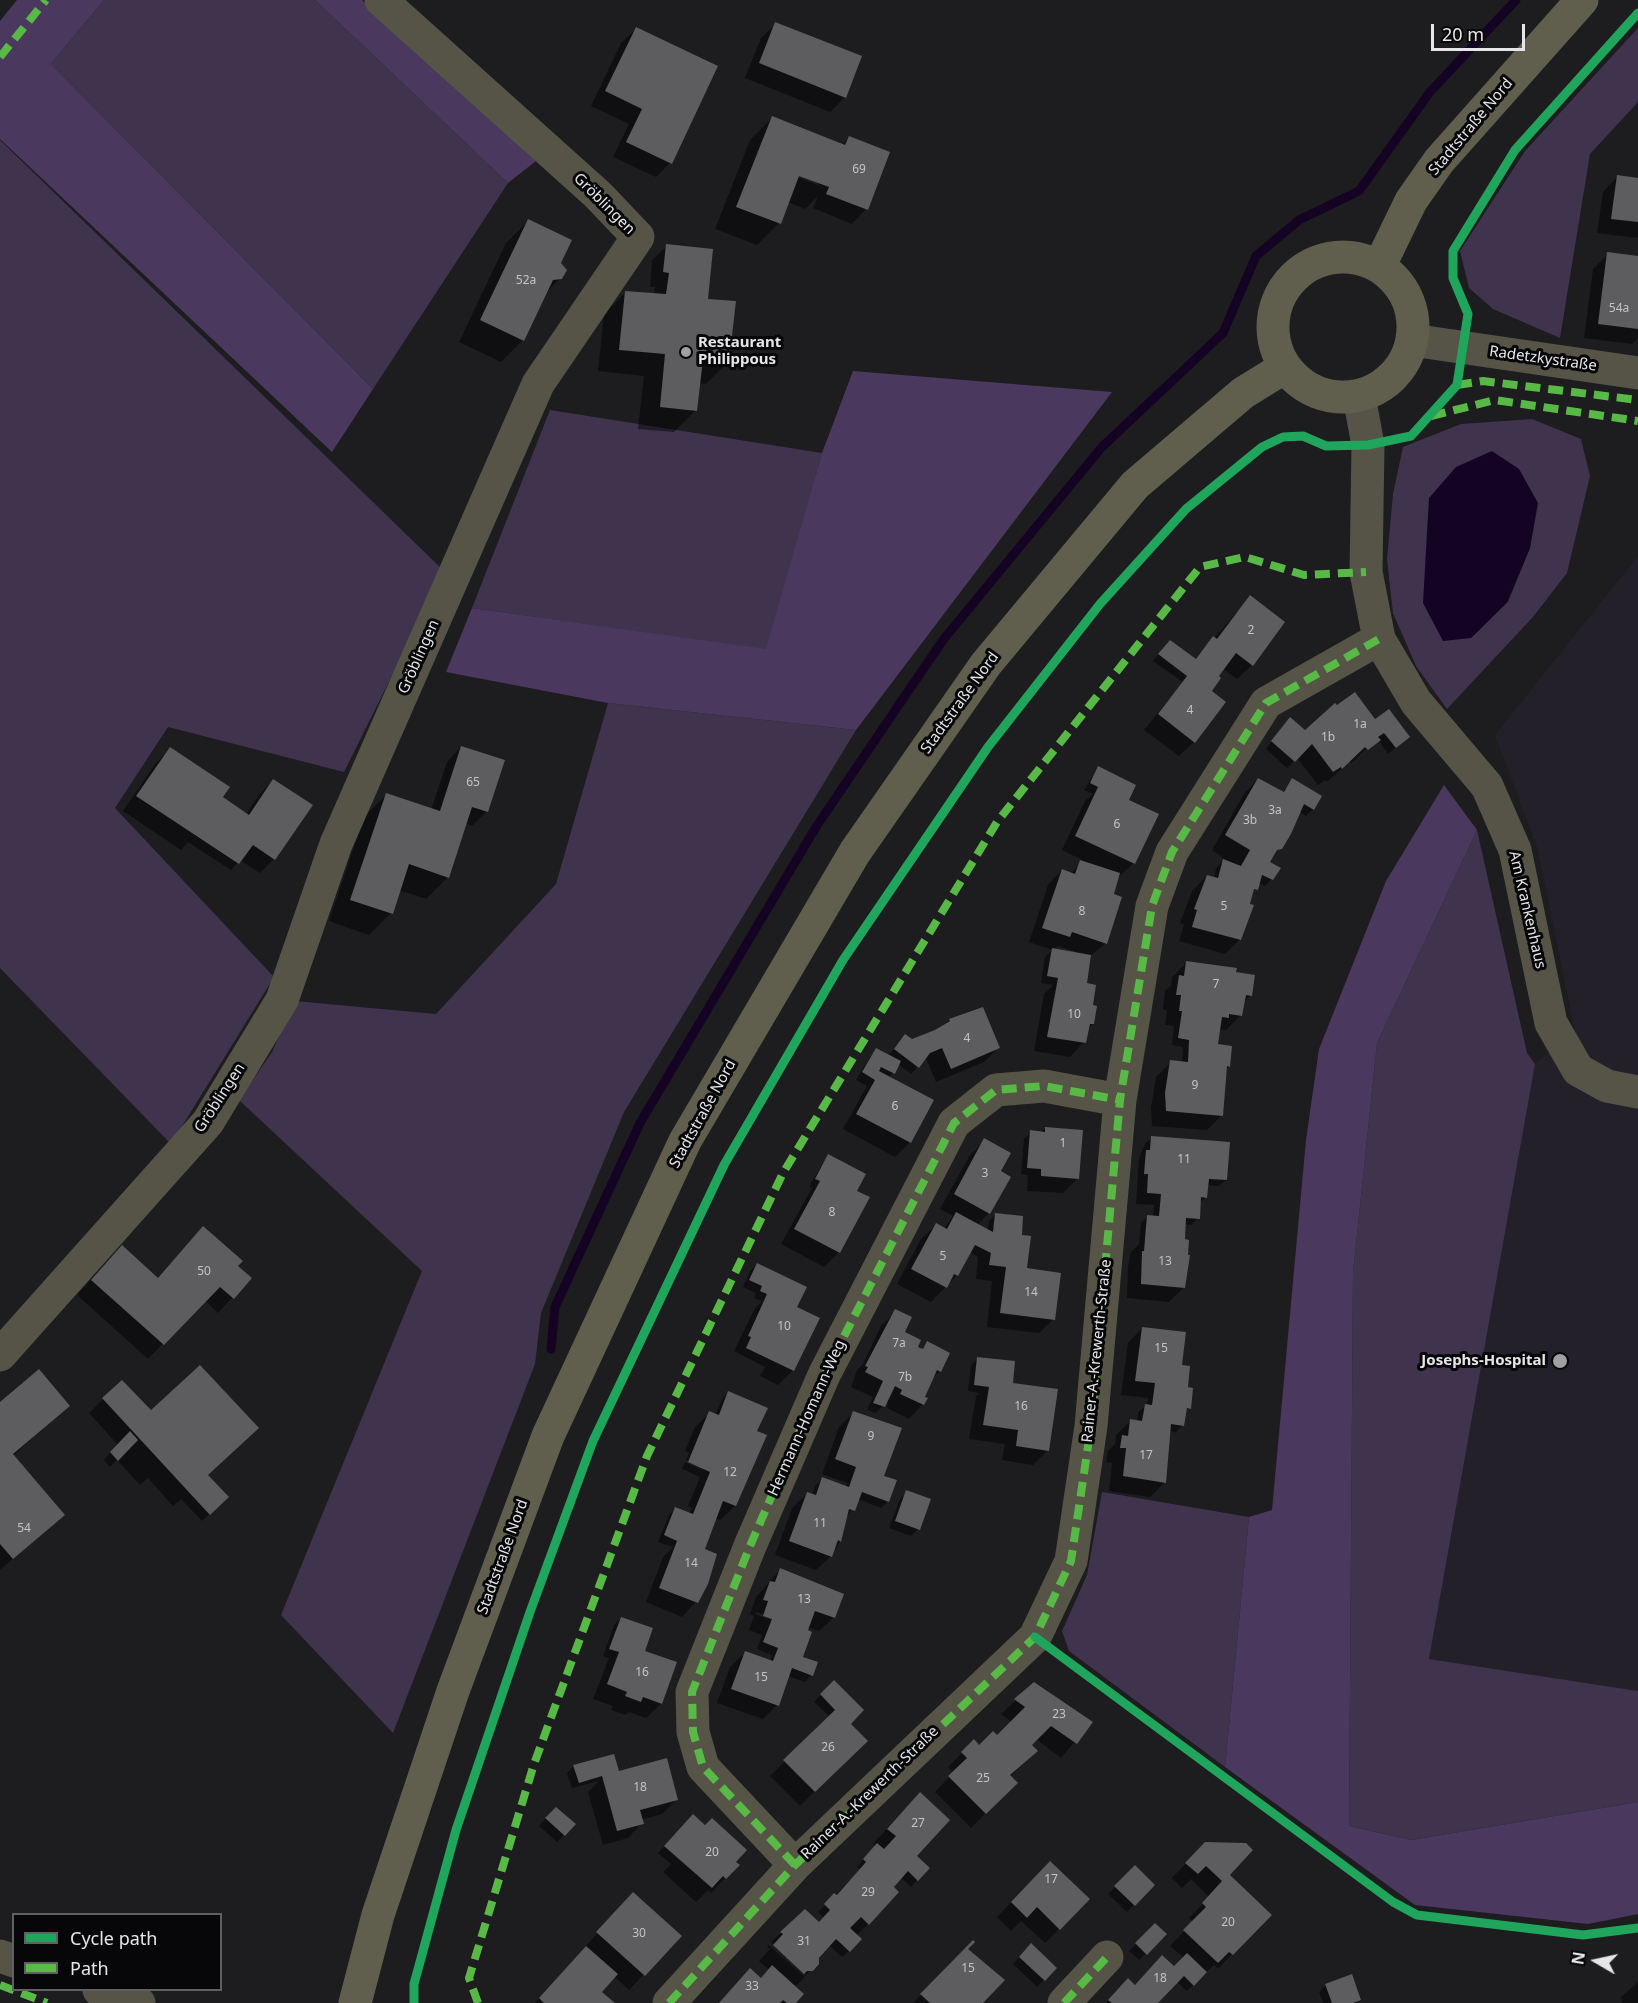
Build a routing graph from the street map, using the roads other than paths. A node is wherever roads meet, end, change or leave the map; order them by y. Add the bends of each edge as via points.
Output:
1 (381, 0) edge
2 (1582, 0) edge
3 (1379, 267) junction
4 (1412, 340) junction
5 (1285, 367) junction
6 (1638, 373) edge
7 (1359, 396) junction
8 (1379, 639) junction
9 (1638, 1092) edge
10 (1120, 1100) junction
11 (0, 1354) edge
12 (795, 1865) junction
13 (1107, 1957) dead end
14 (105, 1991) edge
15 (139, 2003) edge
16 (355, 2003) edge
17 (669, 2003) edge
18 (1064, 2003) edge

1 - 11 street, Gröblingen via 598,195 638,237 538,384 336,844 282,1000 208,1122
2 - 3 main road, Stadtstraße Nord via 1439,161 1411,201
3 - 4 main road via 1396,280 1410,305
3 - 5 main road via 1366,260 1337,257 1297,274 1279,297 1274,318 1274,340
4 - 6 street, Radetzkystraße
4 - 7 main road via 1396,374 1379,388
5 - 7 main road via 1311,390 1338,398
5 - 16 main road, Stadtstraße Nord via 1243,393 1135,485 986,664 855,852 685,1141 548,1436 453,1691 378,1915
7 - 8 street, Am Krankenhaus via 1368,445 1366,572
8 - 9 street, Am Krankenhaus via 1416,702 1488,786 1515,850 1551,1023 1578,1070 1606,1086
8 - 10 street, Rainer-A.-Krewerth-Straße via 1266,703 1172,852 1152,906
10 - 12 street, Rainer-A.-Krewerth-Straße via 1091,1426 1071,1561 1035,1636
10 - 12 street, Hermann-Homann-Weg via 1044,1086 996,1090 954,1123 824,1375 750,1546 692,1692 693,1732 703,1767
12 - 17 street, Rainer-A.-Krewerth-Straße
13 - 18 street
14 - 15 street

